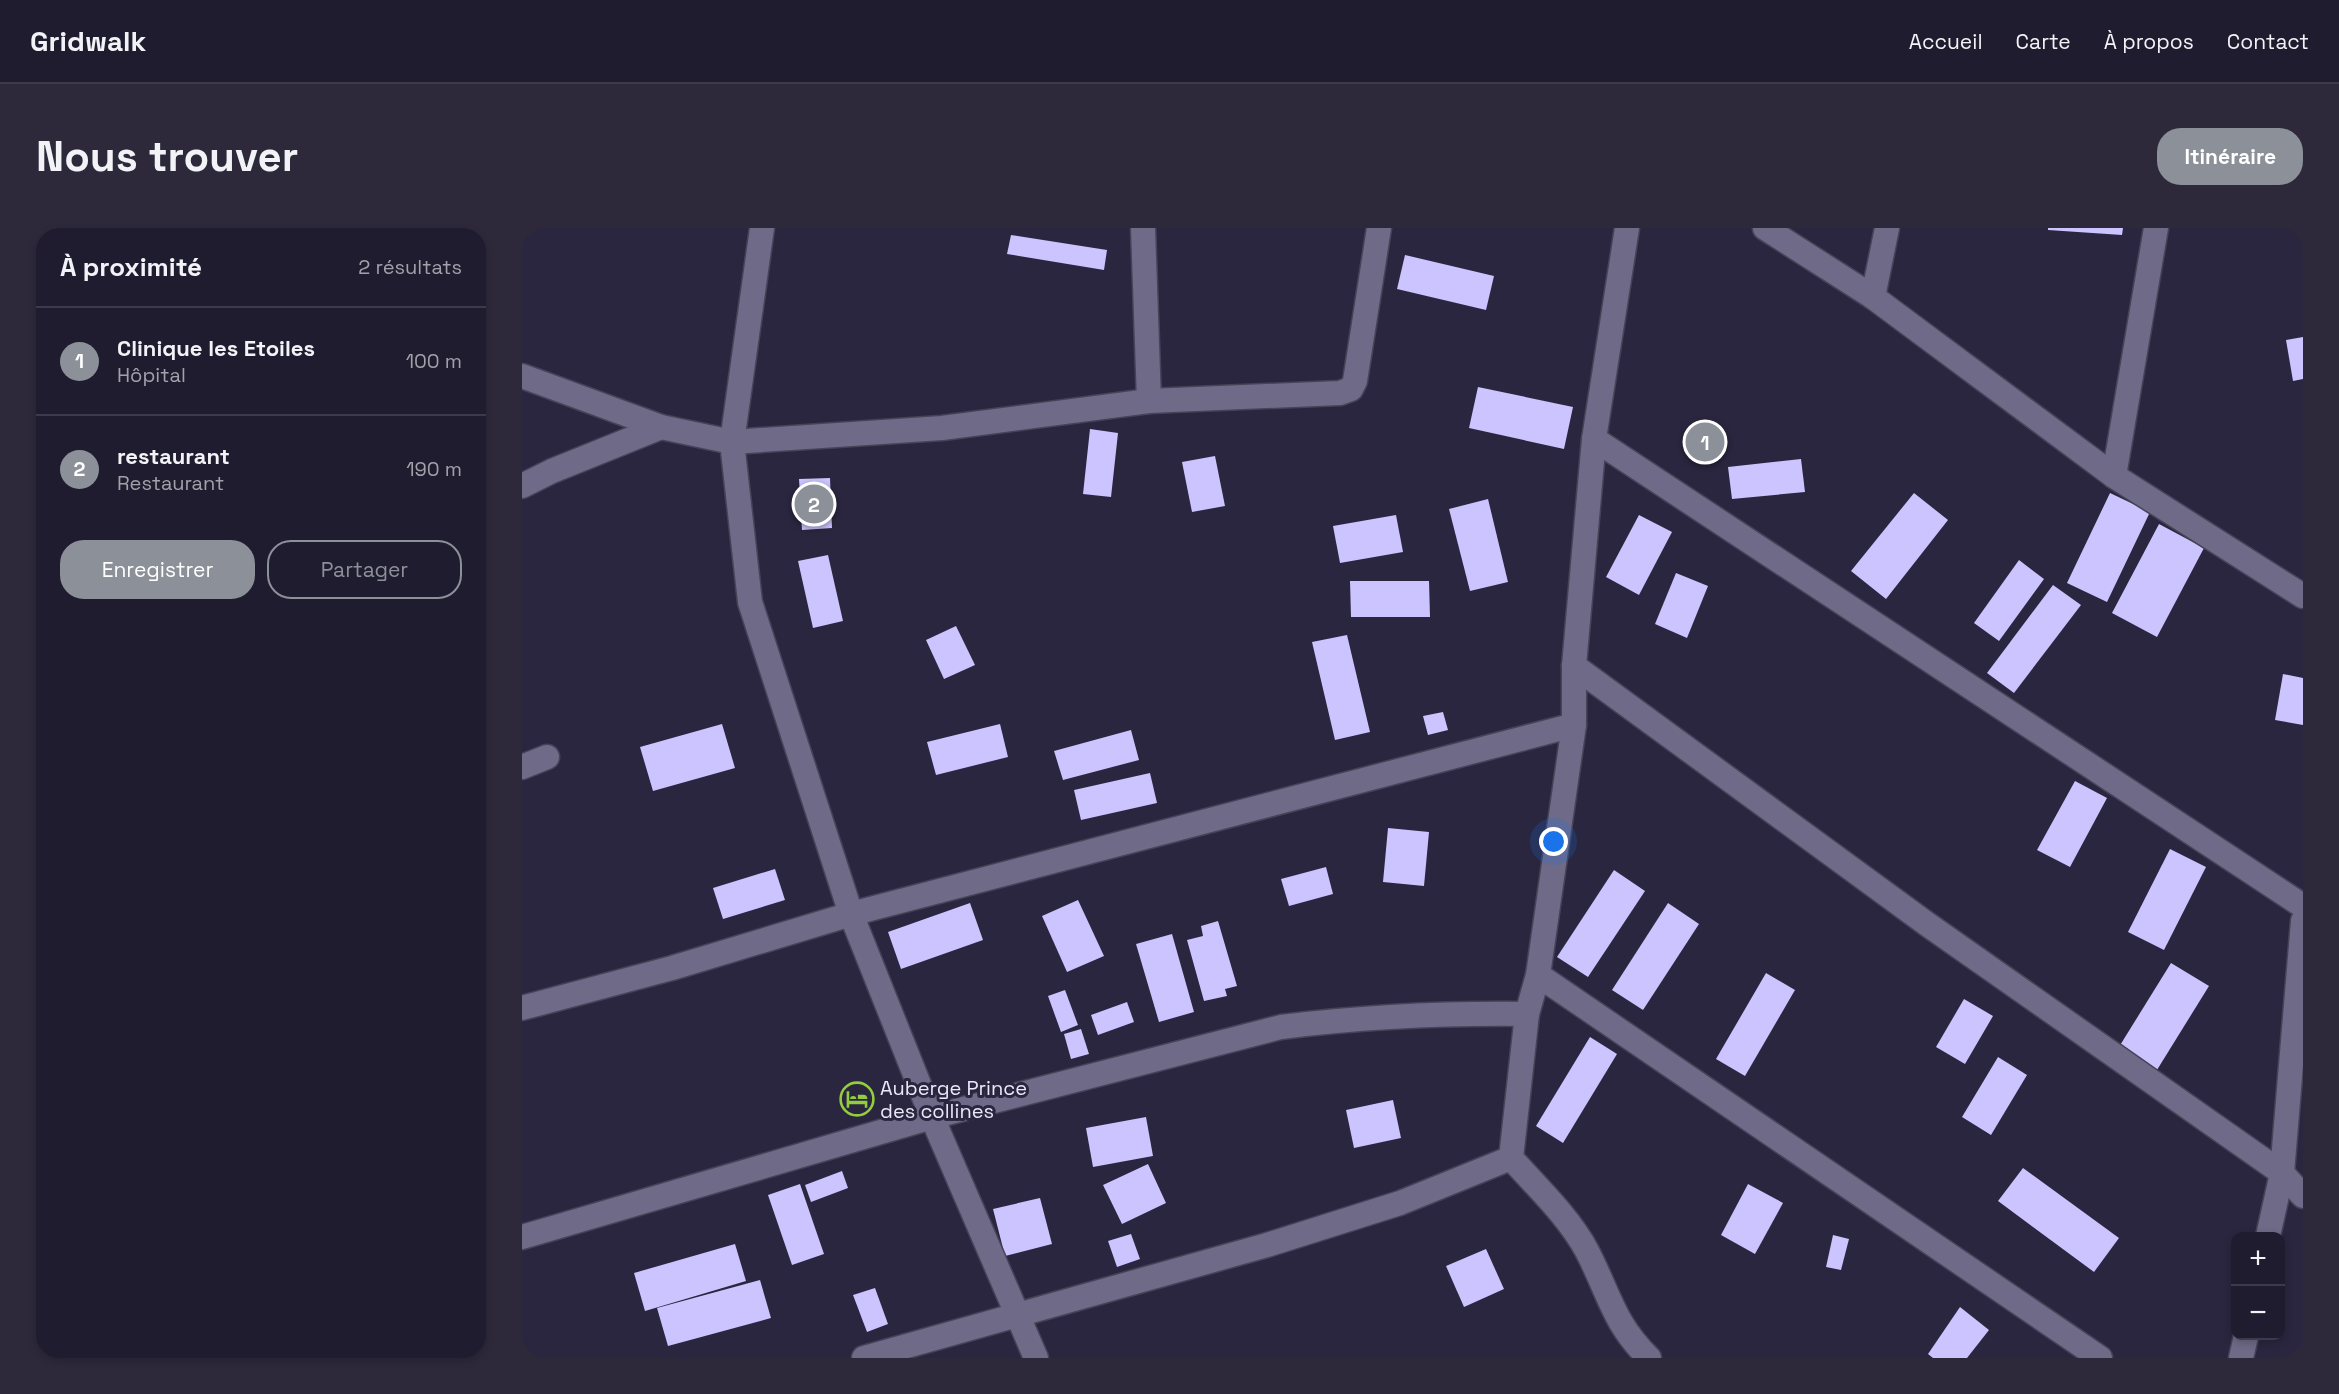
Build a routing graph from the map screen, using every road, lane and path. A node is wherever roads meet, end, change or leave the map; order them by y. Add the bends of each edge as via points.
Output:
1 (762, 228) edge
2 (1143, 228) edge
3 (1379, 228) edge
4 (1627, 228) edge
5 (1765, 228) edge
6 (1887, 228) edge
7 (2157, 228) edge
8 (1873, 297) junction
9 (522, 376) edge
10 (1149, 401) junction
11 (661, 427) junction
12 (1594, 439) junction
13 (732, 442) junction
14 (2114, 476) junction
15 (522, 486) edge
16 (2303, 596) edge
17 (1574, 666) junction
18 (1574, 725) junction
19 (547, 757) dead end
20 (522, 767) edge
21 (2303, 906) edge
22 (851, 914) junction
23 (2303, 921) edge
24 (1538, 975) junction
25 (522, 1008) edge
26 (1527, 1014) junction
27 (932, 1118) junction
28 (1511, 1158) junction
29 (2282, 1173) junction
30 (2303, 1196) edge
31 (2269, 1232) edge
32 (522, 1237) edge
33 (1017, 1315) junction
34 (2245, 1340) edge
35 (864, 1358) edge
36 (1036, 1358) edge
37 (1649, 1358) edge
38 (2100, 1358) edge
39 (2241, 1358) edge

1 - 13 street
2 - 10 street
3 - 10 street via 1351,389 1340,393
4 - 12 street
5 - 8 street
6 - 8 street
7 - 14 street
8 - 14 street
9 - 11 street
10 - 13 street via 942,428
11 - 13 street
11 - 15 street
12 - 17 street
12 - 21 street
13 - 22 street via 750,602
14 - 16 street
17 - 18 street
17 - 29 street via 1927,924
18 - 22 street
18 - 24 street
19 - 20 street
22 - 25 street
22 - 27 street
23 - 29 street
24 - 26 street
24 - 38 street
26 - 27 street via 1335,1020 1281,1027
26 - 28 street
27 - 32 street
27 - 33 street
28 - 33 street via 1400,1203
28 - 37 street via 1554,1205 1586,1250 1613,1311
29 - 30 street
29 - 31 street
33 - 35 street
33 - 36 street
34 - 39 street

